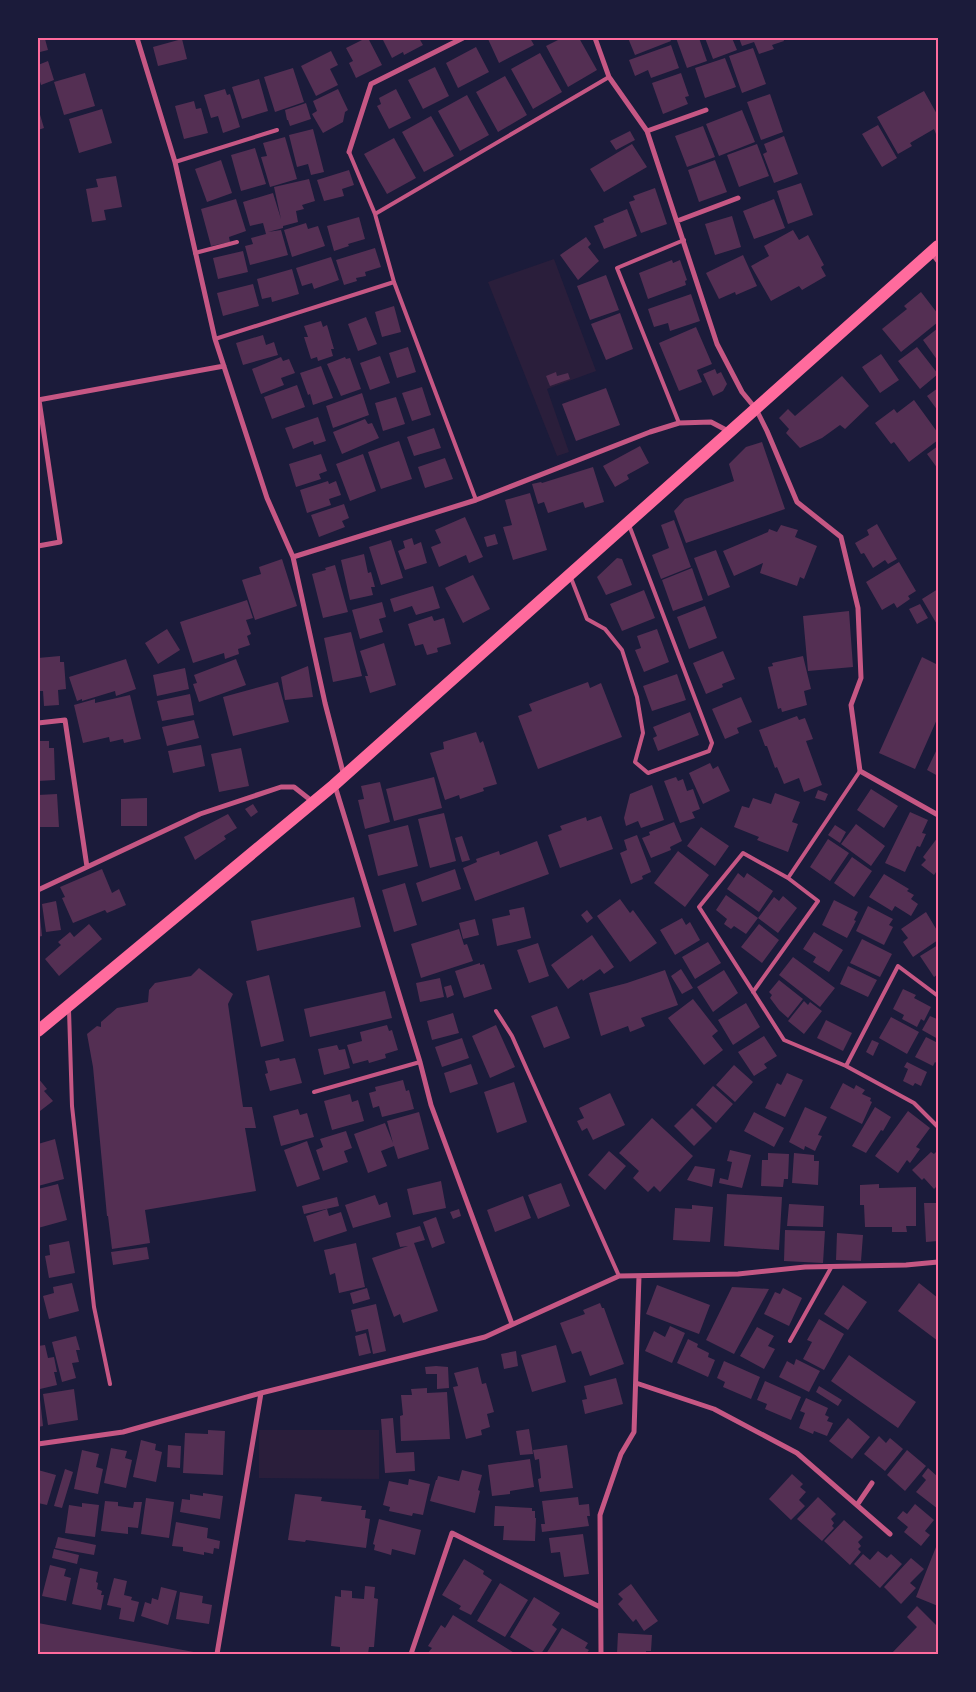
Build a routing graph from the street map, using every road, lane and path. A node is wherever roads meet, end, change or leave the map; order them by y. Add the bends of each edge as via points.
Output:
1 (137, 38) edge
2 (463, 38) edge
3 (595, 38) edge
4 (609, 77) junction
5 (706, 110) dead end
6 (277, 130) dead end
7 (647, 131) junction
8 (349, 152) joint
9 (174, 162) junction
10 (738, 198) dead end
11 (375, 214) junction
12 (678, 221) junction
13 (684, 240) junction
14 (237, 242) dead end
15 (195, 253) junction
16 (936, 253) edge
17 (394, 282) junction
18 (215, 339) junction
19 (224, 366) junction
20 (38, 400) edge
21 (756, 409) junction
22 (678, 423) junction
23 (730, 432) junction
24 (476, 500) junction
25 (628, 523) junction
26 (38, 546) edge
27 (294, 557) junction
28 (570, 576) junction
29 (38, 723) edge
30 (860, 771) junction
31 (344, 776) junction
32 (334, 785) junction
33 (313, 802) junction
34 (938, 815) edge
35 (87, 867) junction
36 (788, 878) junction
37 (38, 890) edge
38 (753, 992) junction
39 (938, 996) edge
40 (69, 1005) junction
41 (496, 1011) dead end
42 (38, 1031) edge
43 (420, 1062) junction
44 (846, 1066) junction
45 (314, 1092) dead end
46 (938, 1127) edge
47 (938, 1262) edge
48 (832, 1266) junction
49 (619, 1276) junction
50 (639, 1276) junction
51 (512, 1324) junction
52 (790, 1341) dead end
53 (636, 1383) junction
54 (110, 1384) dead end
55 (261, 1393) junction
56 (38, 1444) edge
57 (872, 1483) dead end
58 (857, 1505) junction
59 (890, 1534) dead end
60 (600, 1607) junction
61 (217, 1654) edge
62 (411, 1654) edge
63 (601, 1654) edge

1 - 9 street
2 - 8 street via 371,84
3 - 4 street
4 - 7 street
4 - 11 lane
5 - 7 street
6 - 9 lane
7 - 12 street
8 - 11 lane
9 - 15 street
10 - 12 street
11 - 17 lane
12 - 13 street
13 - 21 street via 717,344 742,392
13 - 22 lane via 617,268
14 - 15 lane
15 - 18 street
16 - 21 main road
17 - 18 lane
17 - 24 lane
18 - 19 street
19 - 20 street
19 - 27 street via 267,498
20 - 26 street via 60,542
21 - 23 main road
21 - 30 street via 797,502 841,537 858,608 862,678 851,705
22 - 23 street via 711,422
22 - 24 street
23 - 25 main road
24 - 27 street
25 - 28 main road
25 - 28 lane via 712,743 708,751 648,773 634,762 644,733 638,697 622,650 605,629 587,619
27 - 31 street
28 - 31 main road
29 - 35 street via 65,720
30 - 34 street
30 - 36 lane
31 - 32 main road
32 - 33 main road
32 - 43 street
33 - 35 street via 294,788 282,787 200,814
33 - 40 main road
35 - 37 street
36 - 38 lane via 818,901
36 - 38 lane via 742,853 699,907
38 - 44 lane via 784,1040
39 - 44 lane via 898,966
40 - 42 main road
40 - 54 lane via 72,1106 94,1308
41 - 49 lane via 512,1036
43 - 45 lane
43 - 51 street via 431,1104
44 - 46 lane via 914,1102
47 - 48 street
48 - 50 street via 738,1274
48 - 52 lane
49 - 50 street
49 - 51 street
50 - 53 street
51 - 55 street via 485,1337
53 - 58 street via 714,1410 797,1453
53 - 60 street via 634,1432 621,1454 600,1515
55 - 56 street via 123,1432
55 - 61 street
57 - 58 street
58 - 59 street
60 - 62 street via 452,1532
60 - 63 street

